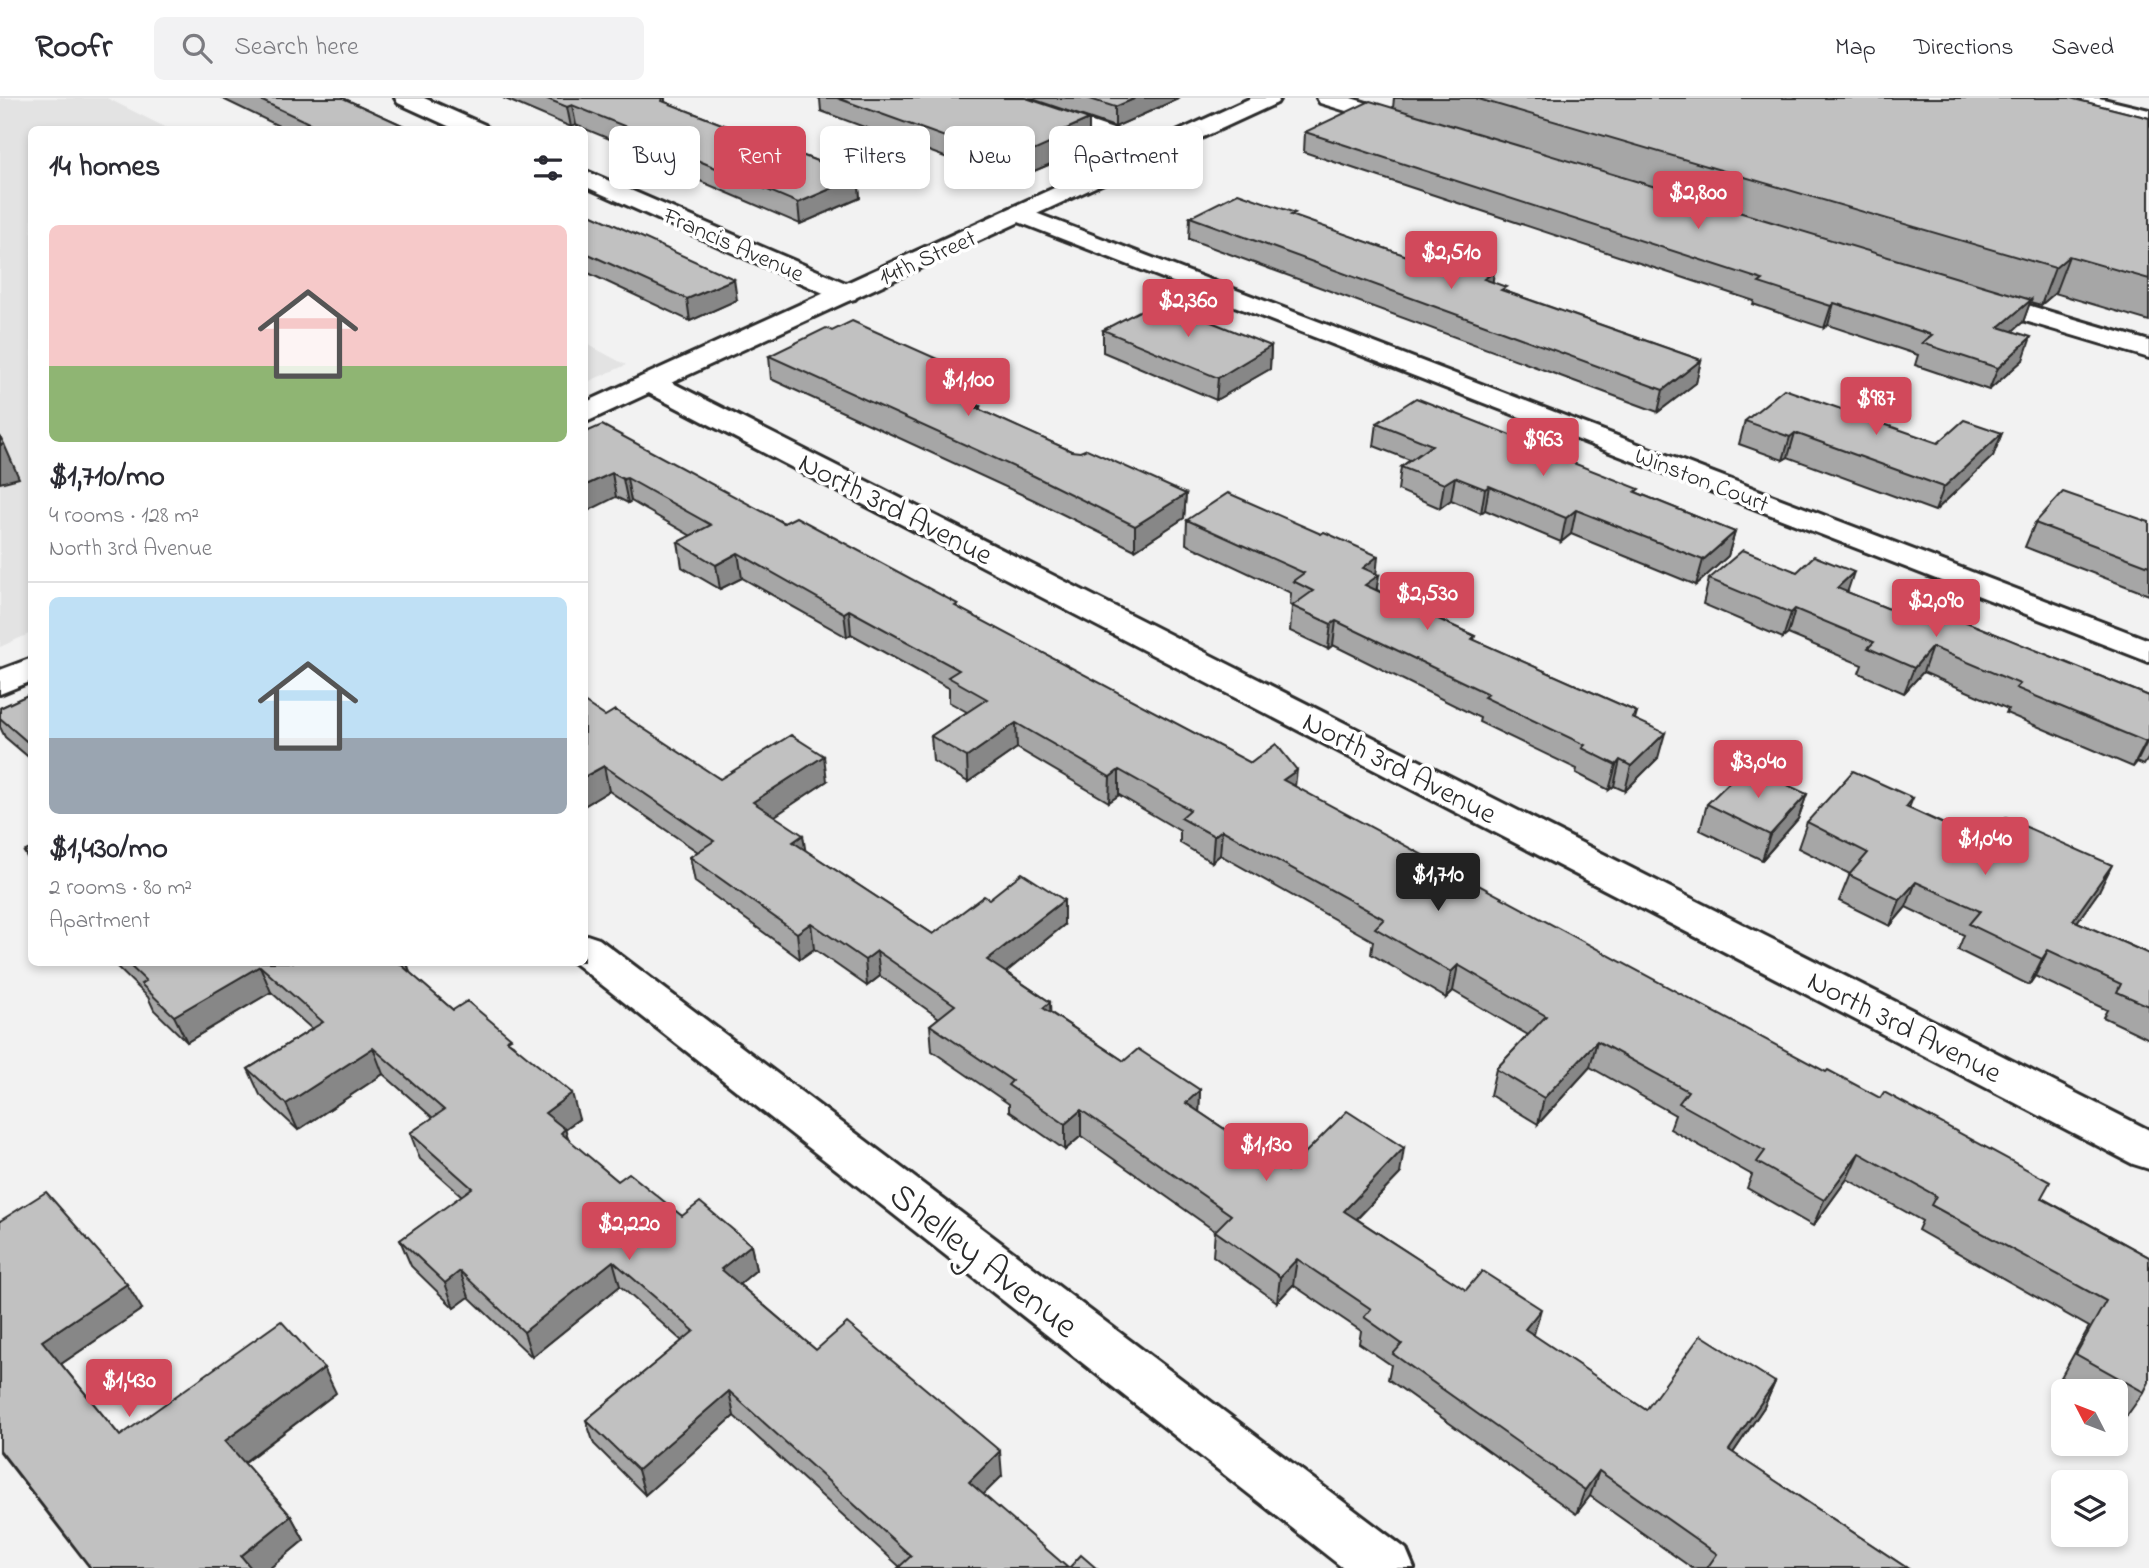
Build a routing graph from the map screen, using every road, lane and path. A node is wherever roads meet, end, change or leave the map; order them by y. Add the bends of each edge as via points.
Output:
1 (406, 98) edge
2 (1000, 98) edge
3 (1269, 98) edge
4 (1328, 98) edge
5 (2073, 98) edge
6 (2149, 117) edge
7 (468, 126) edge
8 (1082, 126) edge
9 (1203, 129) edge
10 (1429, 129) edge
11 (588, 179) edge
12 (1074, 189) edge
13 (1020, 214) junction
14 (1949, 289) edge
15 (846, 293) junction
16 (2149, 350) edge
17 (651, 383) junction
18 (588, 412) edge
19 (2149, 652) edge
20 (28, 670) edge
21 (0, 683) edge
22 (588, 953) edge
23 (2149, 1151) edge
24 (1386, 1568) edge

1 - 7 street
2 - 8 street
3 - 9 street, 14th Street
4 - 10 street
5 - 6 street
11 - 15 street, Francis Avenue
12 - 13 street, 14th Street
13 - 15 street, 14th Street
13 - 19 street, Winston Court
14 - 16 street
15 - 17 street, 14th Street
17 - 18 street, 14th Street
17 - 23 street, North 3rd Avenue
20 - 21 street
22 - 24 street, Shelley Avenue

